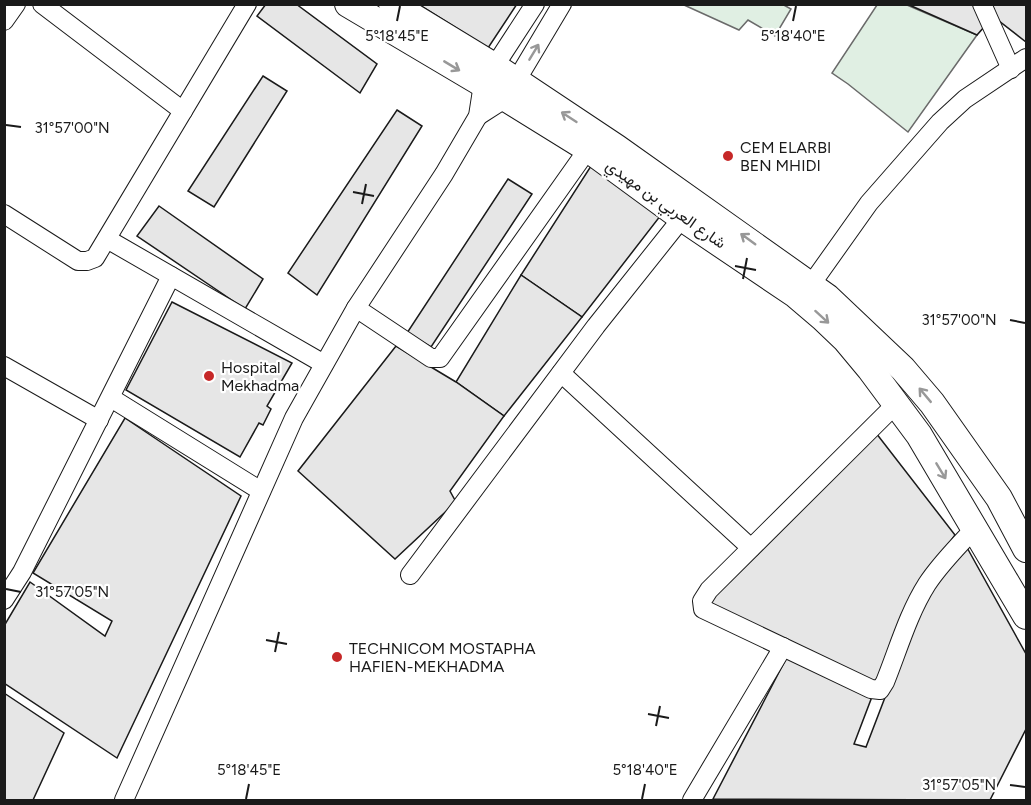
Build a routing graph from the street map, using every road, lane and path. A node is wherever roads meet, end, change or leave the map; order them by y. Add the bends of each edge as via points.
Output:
1 (16, 4) edge
2 (42, 4) edge
3 (247, 4) edge
4 (348, 4) edge
5 (392, 4) edge
6 (535, 4) edge
7 (562, 4) edge
8 (982, 4) edge
9 (4, 21) edge
10 (1026, 58) edge
11 (1011, 69) junction
12 (489, 75) junction
13 (511, 90) junction
14 (183, 111) junction
15 (478, 116) junction
16 (588, 149) junction
17 (4, 214) edge
18 (682, 218) junction
19 (107, 239) junction
20 (171, 276) junction
21 (810, 286) junction
22 (356, 308) junction
23 (324, 364) junction
24 (4, 366) edge
25 (561, 373) junction
26 (111, 398) junction
27 (897, 403) junction
28 (99, 420) junction
29 (261, 491) junction
30 (975, 528) junction
31 (1026, 547) edge
32 (751, 548) junction
33 (411, 575) dead end
34 (4, 600) edge
35 (1026, 616) edge
36 (783, 647) junction
37 (124, 801) edge
38 (693, 801) edge

1 - 9 street
2 - 14 street
3 - 14 street
4 -> 12 main road, شارع العربي بن مهيدي
5 - 12 main road
6 - 12 street
13 -> 7 street
8 - 11 street
10 - 11 street
11 - 21 street via 965,99 912,152 869,203
12 - 13 main road, شارع العربي بن مهيدي
12 - 15 street
13 - 15 street
13 - 16 main road, شارع العربي بن مهيدي
21 -> 13 main road via 729,226
14 - 19 street
15 - 22 street
16 - 18 main road, شارع العربي بن مهيدي
16 - 22 street via 440,358 431,358
17 - 19 street via 78,261 95,258
18 - 25 street
18 -> 27 main road, شارع العربي بن مهيدي via 824,318
19 - 20 street
20 - 23 street
20 - 26 street
31 -> 21 main road via 999,498 932,403 868,334
22 - 23 street
23 - 29 street
24 - 28 street
25 - 32 street
25 - 33 street
26 - 28 street
26 - 29 street
27 -> 30 main road, شارع العربي بن مهيدي
27 - 32 street
28 - 34 street
29 - 37 street
30 - 35 main road, شارع العربي بن مهيدي
30 - 36 street via 947,557 915,604 880,690
32 - 36 street via 709,590 701,605 706,611
36 - 38 street

